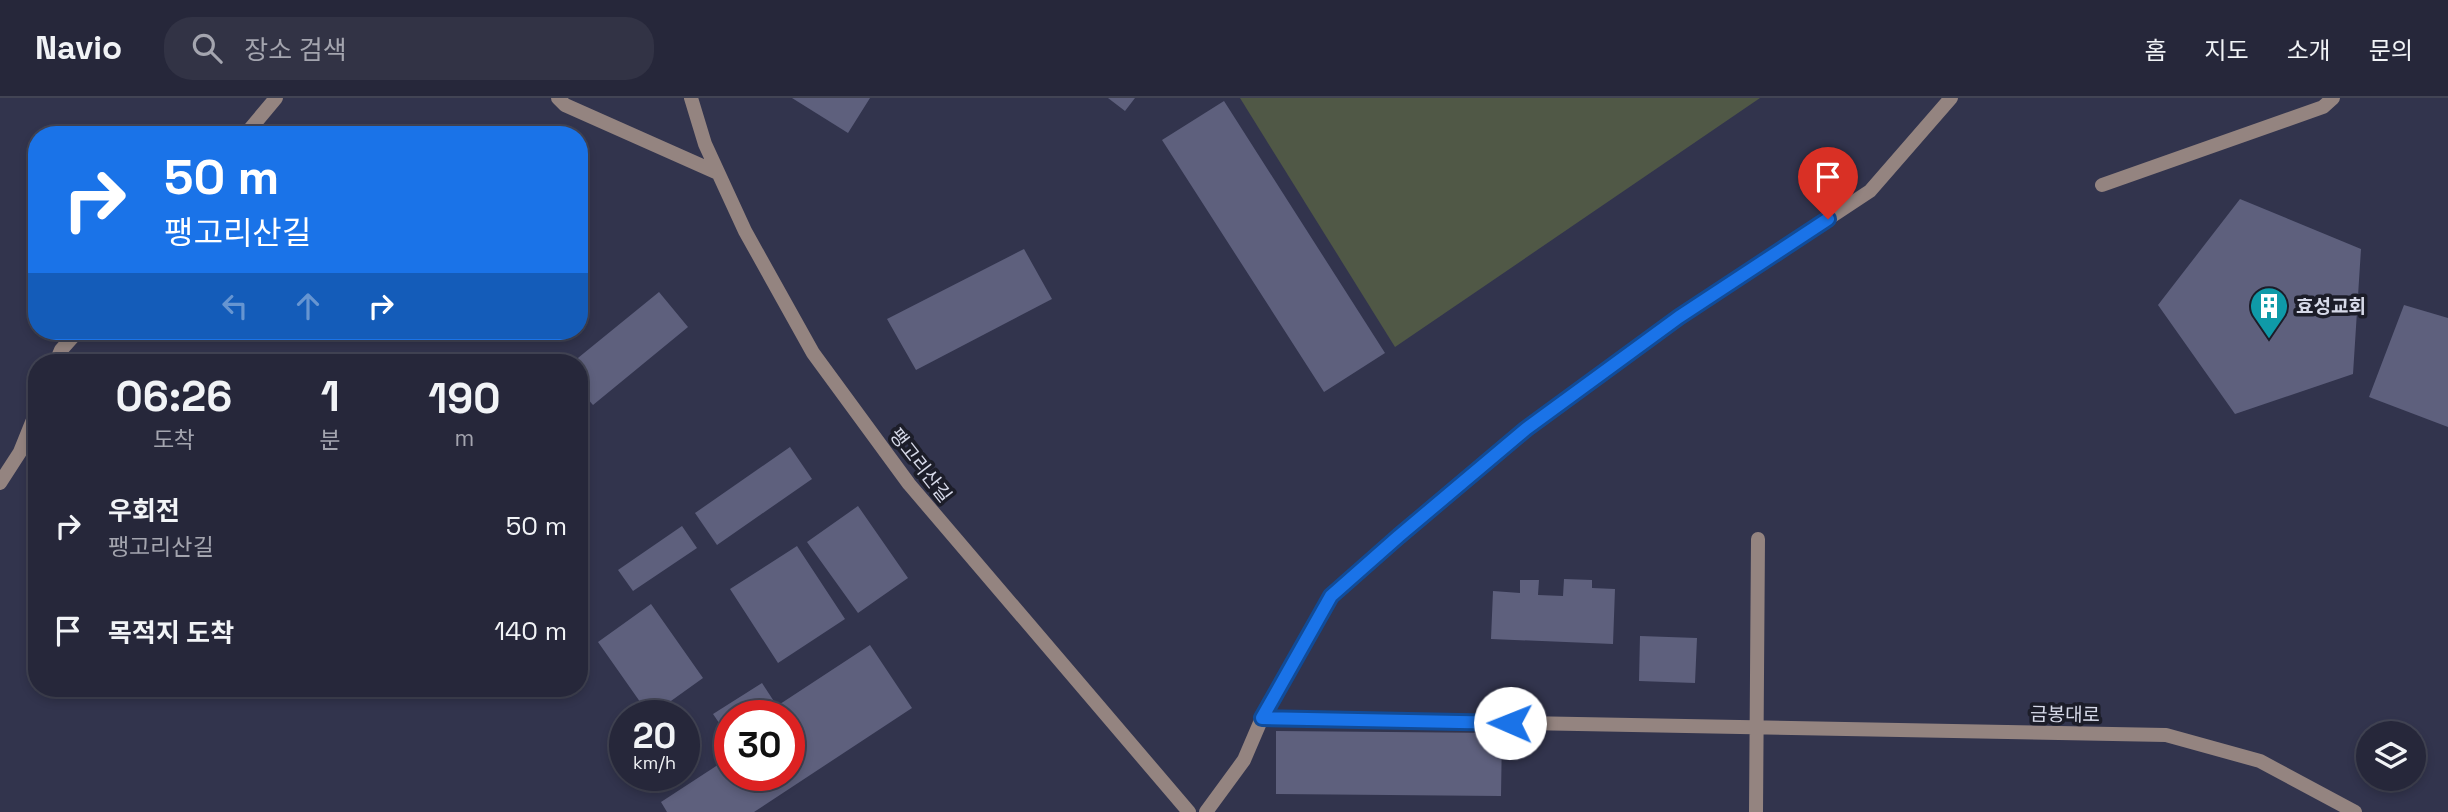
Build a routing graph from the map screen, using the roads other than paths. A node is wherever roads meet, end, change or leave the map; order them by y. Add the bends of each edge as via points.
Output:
1 (276, 98) edge
2 (558, 98) edge
3 (691, 98) edge
4 (1951, 98) edge
5 (2333, 98) edge
6 (253, 126) edge
7 (718, 173) junction
8 (2102, 185) dead end
9 (70, 340) edge
10 (59, 354) edge
11 (28, 433) edge
12 (0, 483) edge
13 (1758, 539) dead end
14 (1262, 718) junction
15 (1758, 729) junction
16 (1189, 812) edge
17 (1206, 812) edge
18 (1756, 812) edge
19 (2355, 812) edge

1 - 6 street
2 - 7 street
3 - 7 street, 팽고리산길
4 - 14 street via 1870,191 1679,317 1526,429 1340,587
5 - 8 street via 2323,107
7 - 16 street, 팽고리산길 via 813,353 909,484
9 - 10 street
11 - 12 street
13 - 15 street
14 - 15 street, 금봉대로
14 - 17 street via 1244,760
15 - 18 street
15 - 19 street, 금봉대로 via 2166,735 2260,761

